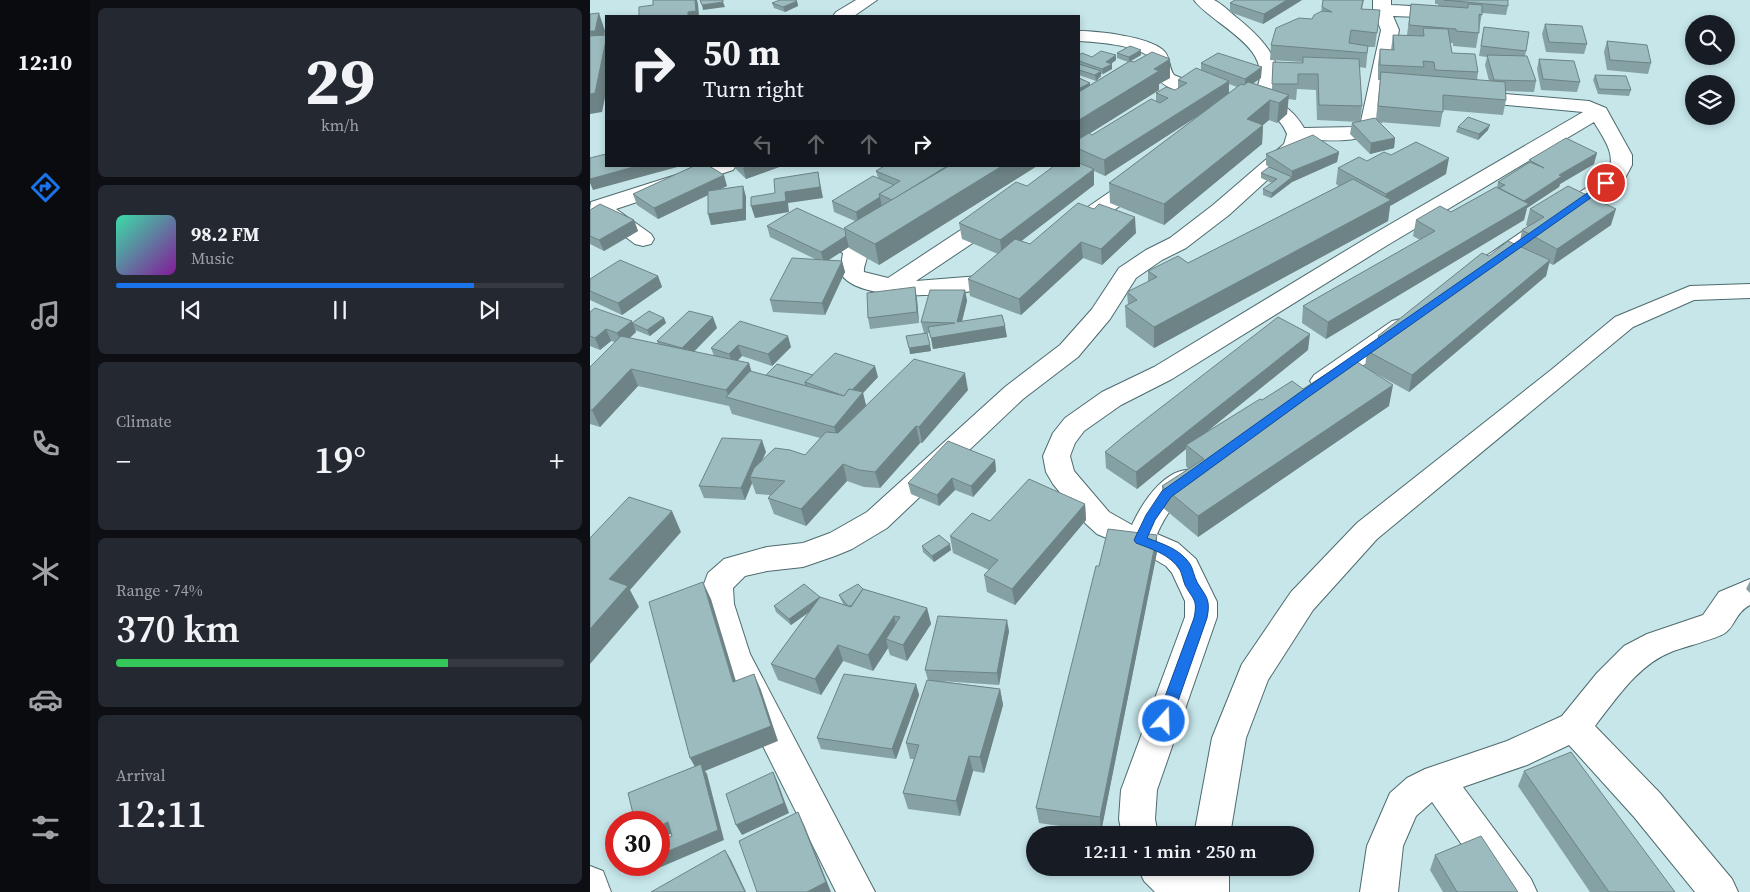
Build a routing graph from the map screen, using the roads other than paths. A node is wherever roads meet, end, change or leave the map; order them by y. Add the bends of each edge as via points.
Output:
1 (868, 0) edge
2 (1202, 0) edge
3 (1382, 5) edge
4 (1421, 6) edge
5 (844, 15) edge
6 (1460, 22) edge
7 (1080, 36) edge
8 (1104, 38) junction
9 (1080, 50) edge
10 (1447, 96) edge
11 (1246, 107) junction
12 (1599, 112) junction
13 (1297, 134) junction
14 (723, 167) edge
15 (1156, 170) edge
16 (594, 205) edge
17 (1014, 205) edge
18 (811, 227) edge
19 (1058, 238) edge
20 (643, 239) dead end
21 (1466, 281) edge
22 (979, 284) edge
23 (891, 287) junction
24 (1750, 291) edge
25 (1417, 315) edge
26 (1303, 396) edge
27 (1207, 465) edge
28 (1140, 540) junction
29 (1750, 591) edge
30 (1574, 727) junction
31 (1437, 780) junction
32 (1138, 826) edge
33 (1214, 826) edge
34 (1165, 876) edge
35 (1211, 876) edge
36 (590, 884) edge
37 (592, 892) edge
38 (856, 892) edge
39 (1186, 892) edge
40 (1210, 892) edge
41 (1378, 892) edge
42 (1518, 892) edge
43 (1719, 892) edge

1 - 5 street
2 - 11 street via 1250,37 1263,54 1270,80 1266,91
3 - 4 street
3 - 13 street via 1390,30 1388,90 1371,122 1358,133
4 - 6 street via 1440,20
7 - 8 street
8 - 9 street
8 - 11 street via 1147,48 1151,62 1162,63 1163,74 1181,93
10 - 12 street via 1583,106
11 - 13 street via 1267,104 1291,120
12 - 21 street via 1622,155 1617,176
12 - 28 street via 1386,236 1163,373 1127,389 1065,433 1057,452 1060,472 1105,525 1123,536
13 - 38 street via 1288,151 1221,210 1178,243 1127,273 1101,314 1069,351 1014,393 877,520 841,542 803,555 735,567 719,582 716,592 718,604 734,656
14 - 16 street
15 - 19 street
16 - 20 street
17 - 23 street
18 - 23 street via 861,244 852,267 853,275
22 - 23 street via 920,289
24 - 33 street via 1690,293 1624,322 1367,531 1302,601 1254,674 1229,738
25 - 26 street
27 - 28 street via 1167,494 1150,518
28 - 32 street via 1168,550 1185,566 1203,605 1138,790
29 - 30 street via 1730,601 1714,624 1635,656
30 - 31 street via 1516,754
30 - 43 street via 1647,805
31 - 41 street via 1403,805 1385,846
31 - 42 street
34 - 39 street
35 - 40 street
36 - 37 street

